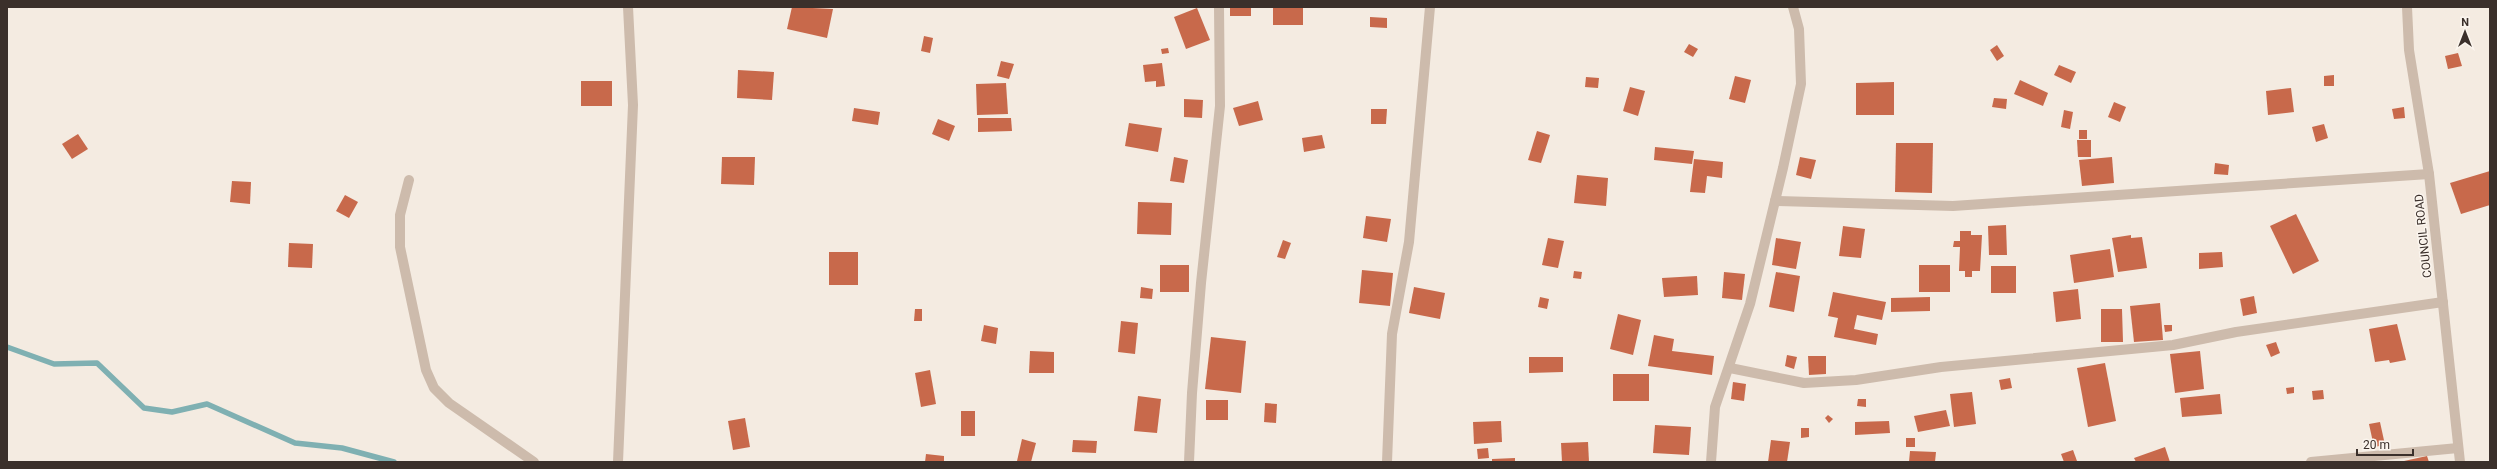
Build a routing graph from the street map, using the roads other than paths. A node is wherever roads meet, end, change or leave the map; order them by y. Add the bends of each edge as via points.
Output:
1 (628, 7) edge
2 (1219, 7) edge
3 (1430, 7) edge
4 (1793, 7) edge
5 (2407, 7) edge
6 (2429, 174) junction
7 (409, 180) dead end
8 (1775, 201) junction
9 (2443, 302) junction
10 (1730, 368) junction
11 (2458, 448) junction
12 (534, 462) edge
13 (618, 462) edge
14 (1189, 462) edge
15 (1387, 462) edge
16 (1710, 462) edge
17 (2311, 462) edge
18 (2460, 462) edge

1 - 13 street via 633,105
2 - 14 street via 1220,106 1201,283
3 - 15 street via 1409,242 1392,334
4 - 8 street via 1799,29 1801,84
5 - 6 street, COUNCIL ROAD via 2410,50
6 - 8 street via 1953,206
6 - 9 street, COUNCIL ROAD
7 - 12 street via 400,215 400,248 426,370 434,388 449,403
8 - 10 street via 1750,304
9 - 10 street via 2236,332 2172,345 1940,367 1856,380 1804,383
9 - 11 street, COUNCIL ROAD
10 - 16 street via 1715,407
11 - 17 street
11 - 18 street, COUNCIL ROAD

